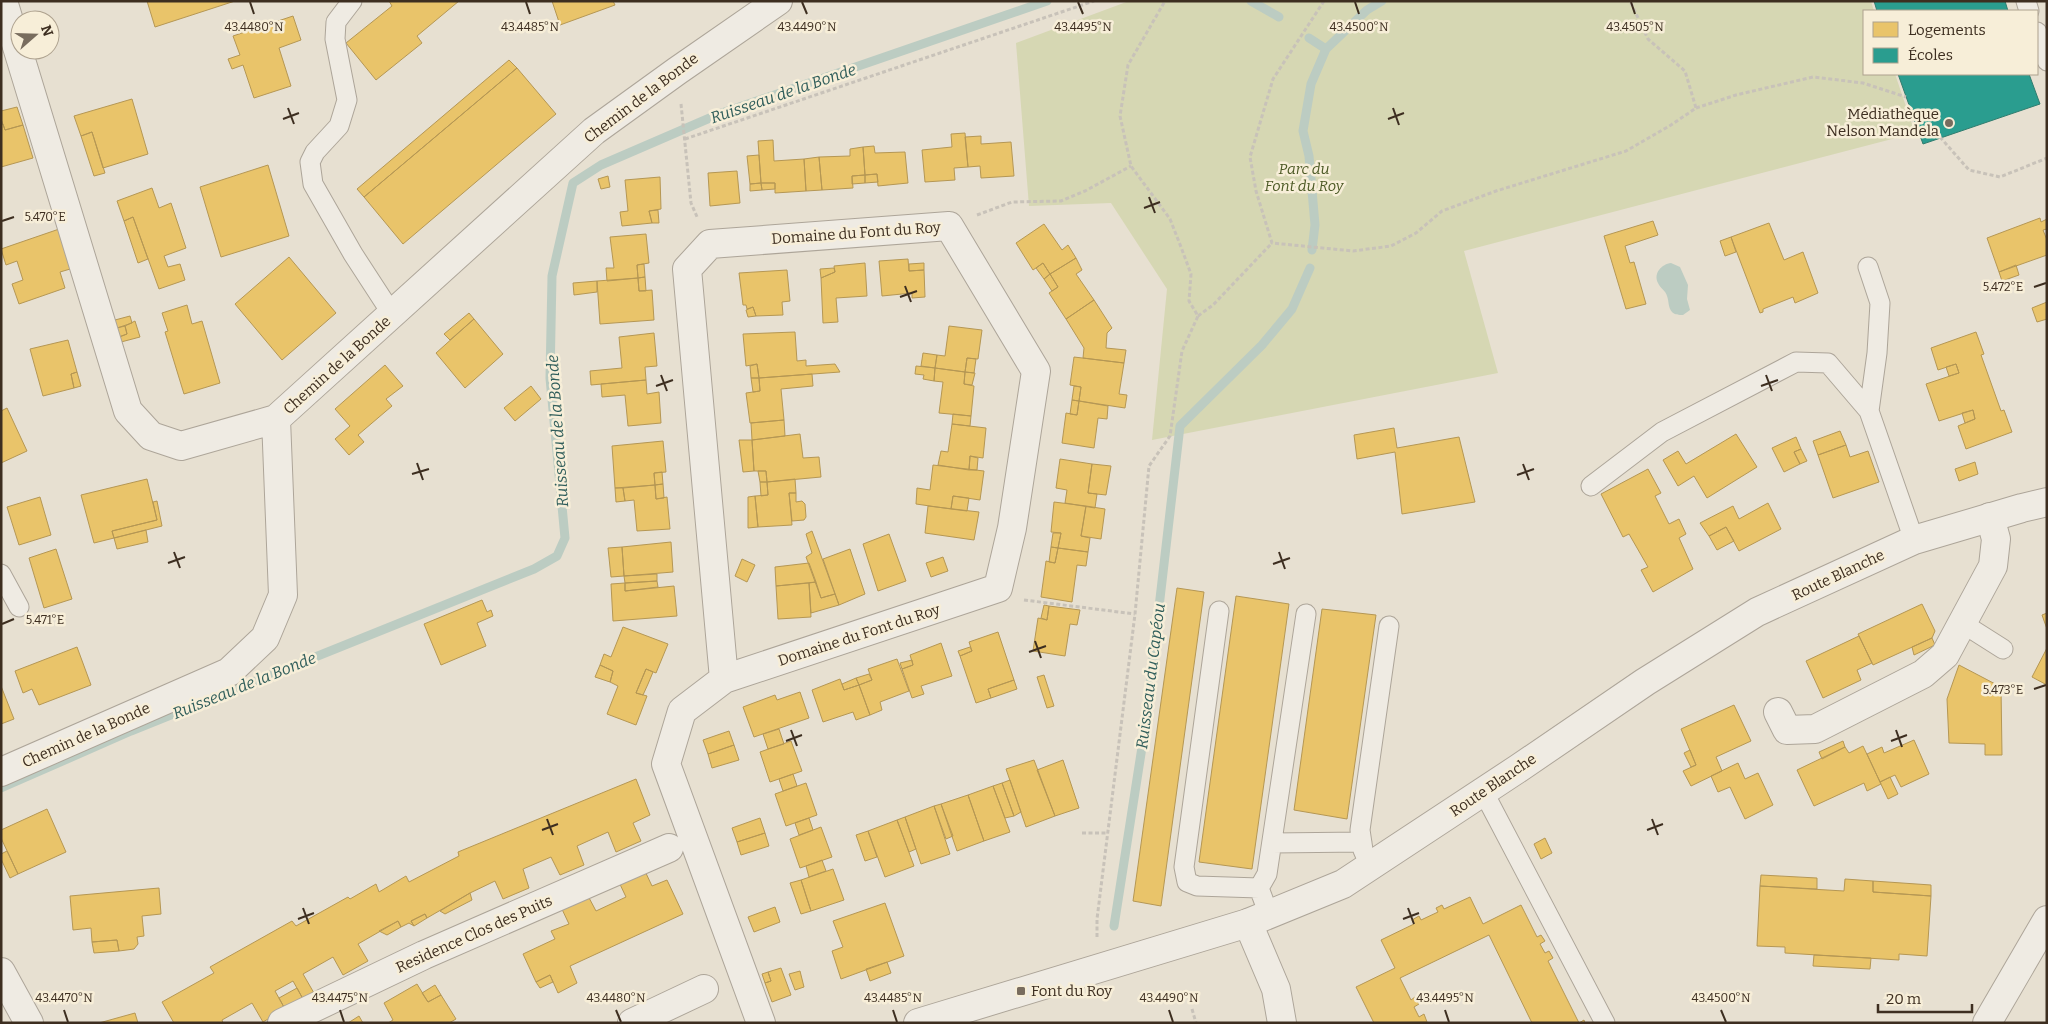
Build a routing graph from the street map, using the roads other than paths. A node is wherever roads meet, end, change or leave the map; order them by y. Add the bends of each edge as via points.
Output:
1 (3, 1) edge
2 (352, 1) edge
3 (778, 1) edge
4 (2038, 35) edge
5 (2047, 61) edge
6 (1868, 267) dead end
7 (392, 314) junction
8 (1869, 411) junction
9 (276, 419) junction
10 (1591, 486) dead end
11 (2047, 502) edge
12 (1990, 517) junction
13 (1914, 540) junction
14 (1, 574) edge
15 (19, 607) dead end
16 (1218, 610) dead end
17 (1306, 614) dead end
18 (1962, 623) junction
19 (1389, 626) dead end
20 (2003, 649) dead end
21 (724, 680) junction
22 (1778, 712) dead end
23 (1, 772) edge
24 (1483, 792) junction
25 (1272, 844) junction
26 (669, 848) dead end
27 (1366, 854) junction
28 (1259, 888) junction
29 (1259, 919) junction
30 (2047, 920) edge
31 (1, 972) edge
32 (704, 989) dead end
33 (29, 1023) edge
34 (282, 1023) edge
35 (632, 1023) edge
36 (761, 1023) edge
37 (918, 1023) edge
38 (1282, 1023) edge
39 (1605, 1023) edge
40 (1987, 1023) edge

1 - 9 street via 128,411 151,436 181,446
2 - 7 lane via 336,22 335,39 346,100 339,126 310,162 314,184 353,254
3 - 7 street, Chemin de la Bonde via 594,131
4 - 5 lane
6 - 8 lane via 1880,303
7 - 9 street, Chemin de la Bonde
8 - 10 lane via 1828,364 1796,362 1662,432
8 - 13 lane
9 - 23 street, Chemin de la Bonde via 283,595 265,638 229,672
11 - 12 street, Route Blanche
12 - 13 street, Route Blanche
12 - 18 street via 1996,539 1993,566
13 - 24 street, Route Blanche via 1757,612 1645,682
14 - 15 lane
16 - 28 lane via 1184,867 1187,882 1197,886
17 - 25 lane
18 - 20 lane
18 - 22 street via 1945,655 1923,674 1815,729 1787,730
19 - 27 lane via 1360,830
21 - 21 street, Domaine du Font du Roy via 687,269 710,244 949,226 1036,371 1012,528 998,588
21 - 36 street, Domaine du Font du Roy via 682,711 666,764
24 - 27 street, Route Blanche
24 - 39 lane
25 - 27 lane
25 - 28 lane via 1267,874
26 - 34 street, Residence Clos des Puits via 424,955
27 - 29 street, Route Blanche via 1343,884
28 - 29 lane
29 - 37 street, Route Blanche
29 - 38 street
30 - 40 street
31 - 33 street
32 - 35 street

